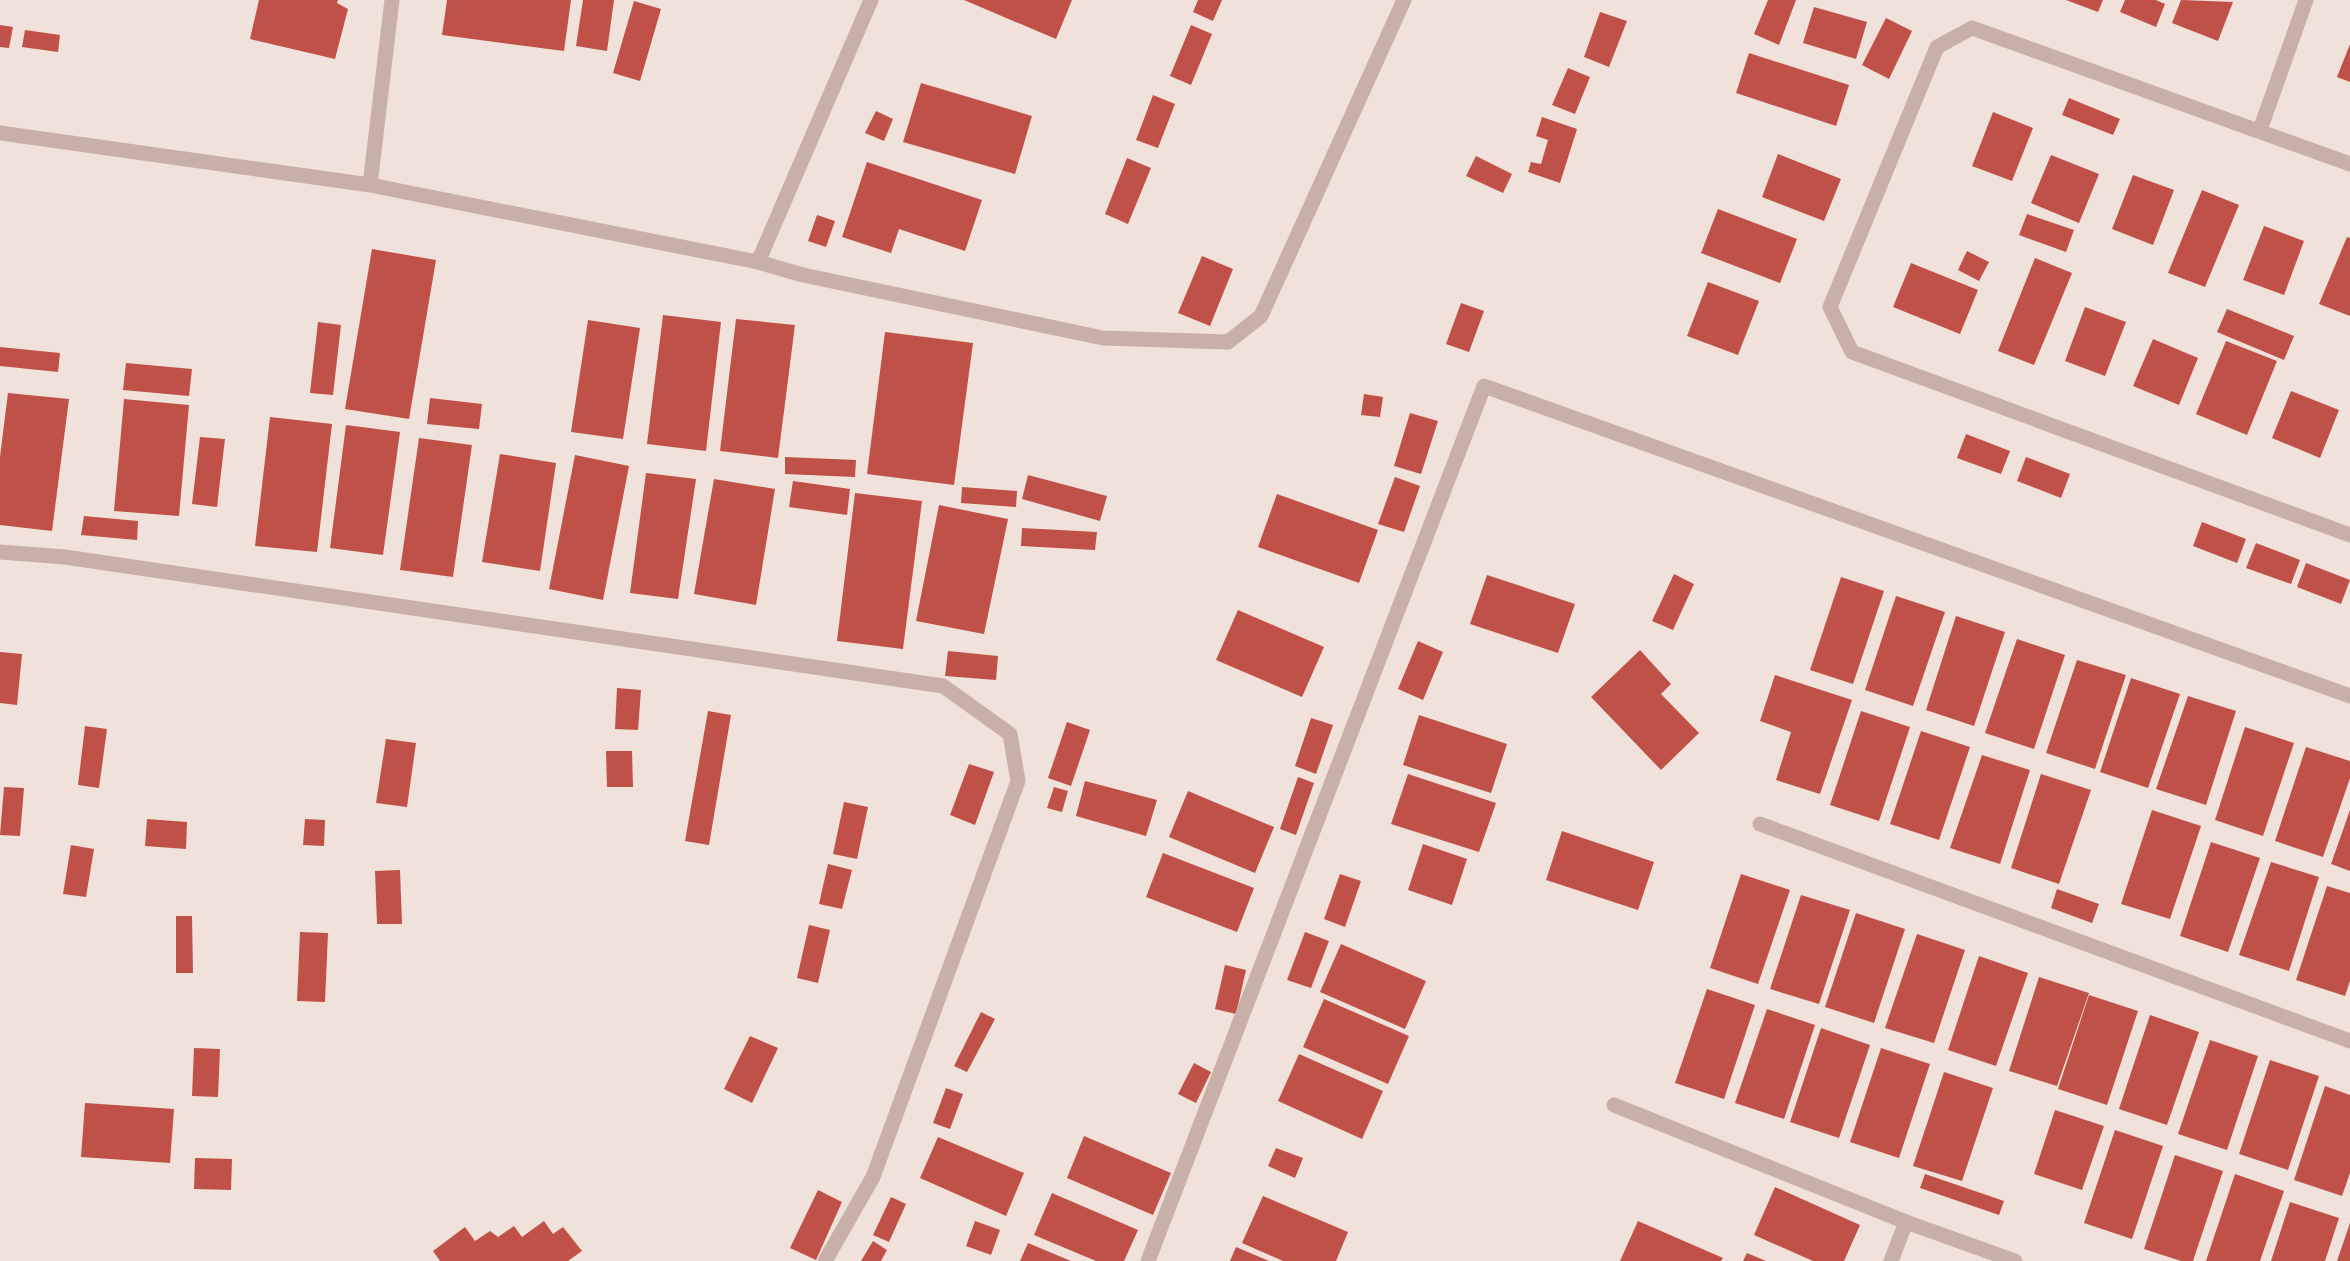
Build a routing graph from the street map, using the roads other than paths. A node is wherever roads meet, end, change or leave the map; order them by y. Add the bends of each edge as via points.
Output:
1 (392, 0) edge
2 (871, 0) edge
3 (1404, 0) edge
4 (2306, 0) edge
5 (2260, 130) junction
6 (0, 133) edge
7 (2350, 164) edge
8 (370, 185) junction
9 (758, 262) junction
10 (2350, 535) edge
11 (0, 552) edge
12 (2350, 696) edge
13 (1760, 824) dead end
14 (2350, 1041) edge
15 (1614, 1105) dead end
16 (1906, 1222) junction
17 (825, 1261) edge
18 (1148, 1261) edge
19 (1891, 1261) edge
20 (2015, 1261) edge

1 - 8 street
2 - 9 street
3 - 9 street via 1261,316 1228,342 1103,338 803,275
4 - 5 street
5 - 7 street
5 - 10 street via 1972,28 1937,47 1830,308 1852,352
6 - 8 street
8 - 9 street
11 - 17 street via 65,557 944,686 1010,734 1018,781 873,1177
12 - 18 street via 1484,386
13 - 14 street
15 - 16 street
16 - 19 street
16 - 20 street

